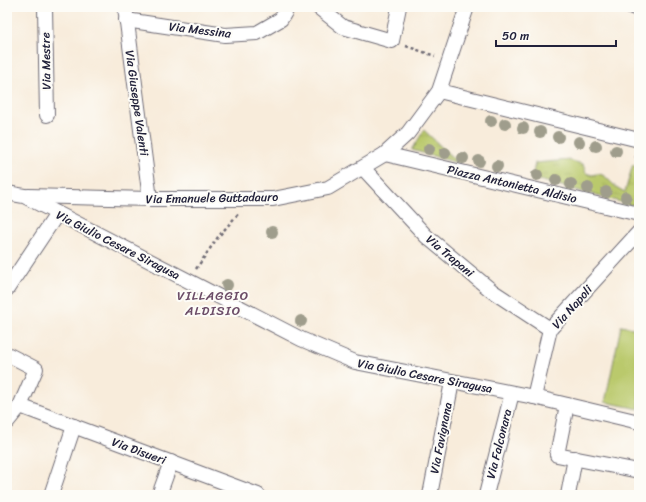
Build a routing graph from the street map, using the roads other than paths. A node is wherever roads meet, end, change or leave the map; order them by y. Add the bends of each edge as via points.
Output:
1 (45, 7) edge
2 (288, 7) edge
3 (318, 7) edge
4 (399, 7) edge
5 (467, 7) edge
6 (632, 7) edge
7 (639, 9) edge
8 (126, 13) edge
9 (440, 91) junction
10 (47, 115) dead end
11 (639, 140) edge
12 (385, 154) junction
13 (363, 168) junction
14 (7, 193) edge
15 (24, 196) junction
16 (150, 199) junction
17 (58, 214) junction
18 (639, 214) edge
19 (639, 232) edge
20 (7, 289) edge
21 (550, 330) junction
22 (7, 354) edge
23 (452, 382) junction
24 (512, 393) junction
25 (534, 397) junction
26 (567, 405) junction
27 (20, 406) junction
28 (7, 422) edge
29 (639, 422) edge
30 (74, 426) junction
31 (575, 458) junction
32 (171, 462) junction
33 (639, 471) edge
34 (51, 495) edge
35 (159, 495) edge
36 (258, 495) edge
37 (430, 495) edge
38 (486, 495) edge
39 (568, 495) edge

1 - 10 street, Via Mestre
2 - 8 street, Via Messina via 281,19 257,33 225,35
3 - 4 street via 343,27 392,41
5 - 9 street, Via Emanuele Guttadauro
6 - 7 street
8 - 16 street, Via Giuseppe Valenti
9 - 11 street
9 - 12 street, Via Emanuele Guttadauro via 408,133
12 - 13 street, Via Emanuele Guttadauro
12 - 18 street, Piazza Antonietta Aldisio
13 - 16 street, Via Emanuele Guttadauro via 328,188 273,199
13 - 21 street, Via Trapani via 426,236 492,291
14 - 15 street, Via Giulio Cesare Siragusa
15 - 16 street, Via Emanuele Guttadauro
15 - 17 street, Via Giulio Cesare Siragusa
17 - 20 street
17 - 23 street, Via Giulio Cesare Siragusa via 301,339 355,362
19 - 21 street, Via Napoli
21 - 25 street, Via Napoli
22 - 27 street via 36,369
23 - 24 street, Via Giulio Cesare Siragusa
23 - 37 street, Via Favignana
24 - 25 street, Via Giulio Cesare Siragusa
24 - 38 street, Via Falconara
25 - 26 street, Via Giulio Cesare Siragusa
26 - 29 street, Via Giulio Cesare Siragusa
26 - 31 street via 557,455
27 - 28 street
27 - 30 street, Via Disueri
30 - 32 street, Via Disueri
30 - 34 street
31 - 33 street
31 - 39 street
32 - 35 street
32 - 36 street, Via Disueri

